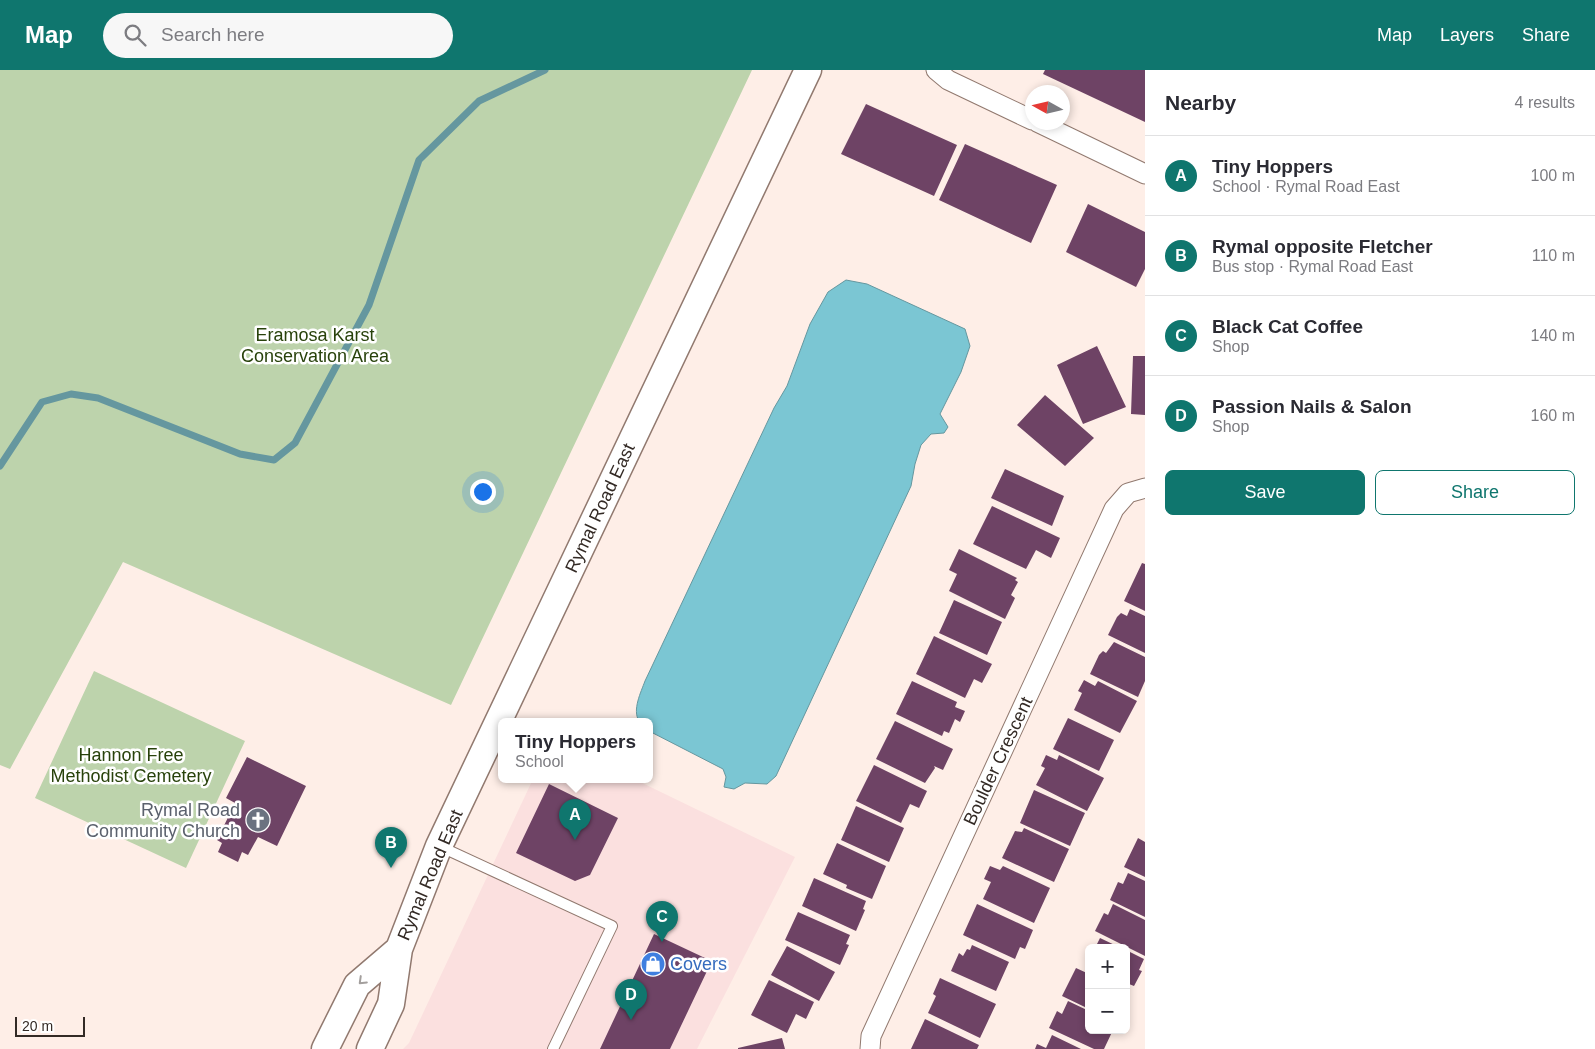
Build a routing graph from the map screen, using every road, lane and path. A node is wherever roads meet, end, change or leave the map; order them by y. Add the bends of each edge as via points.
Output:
1 (808, 70) edge
2 (936, 70) edge
3 (1025, 117) edge
4 (1054, 130) edge
5 (1145, 174) edge
6 (1145, 488) edge
7 (500, 718) edge
8 (498, 722) edge
9 (439, 846) junction
10 (399, 949) junction
11 (325, 1049) edge
12 (370, 1049) edge
13 (553, 1049) edge
14 (870, 1049) edge

1 - 7 main road, Rymal Road East
2 - 3 street via 948,80
4 - 5 street
6 - 14 street, Boulder Crescent via 1128,493 1114,509 871,1036
8 - 9 main road, Rymal Road East
9 - 10 main road, Rymal Road East
9 - 13 lane via 612,926
10 -> 11 main road, Rymal Road East via 357,985
10 - 12 main road, Rymal Road East via 391,1004

